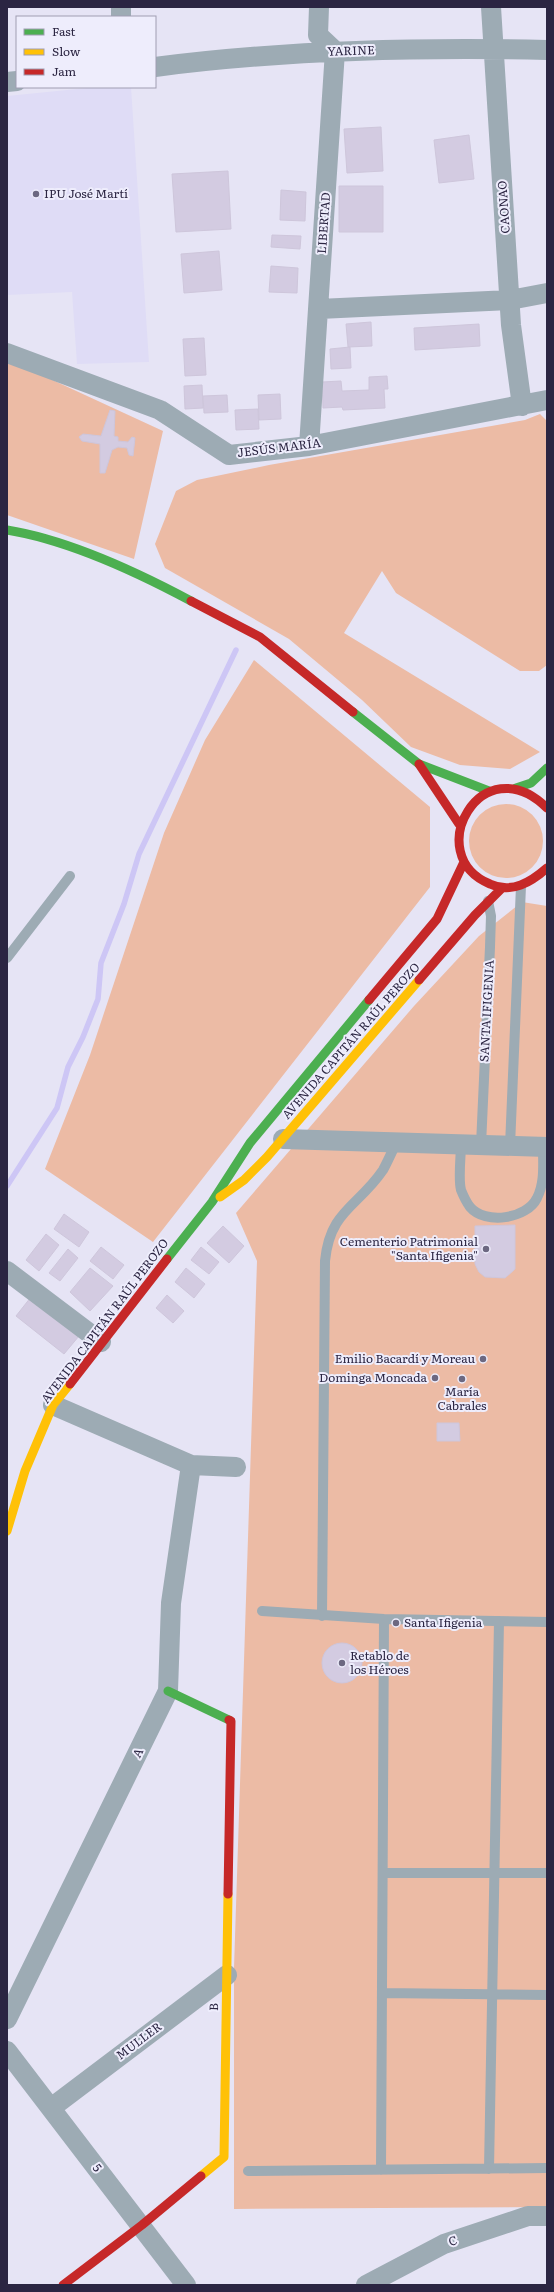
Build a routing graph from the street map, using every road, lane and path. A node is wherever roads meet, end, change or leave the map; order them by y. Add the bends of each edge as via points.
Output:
1 (319, 7) edge
2 (491, 7) edge
3 (493, 49) junction
4 (547, 50) edge
5 (335, 51) junction
6 (156, 67) edge
7 (547, 293) edge
8 (510, 300) junction
9 (319, 309) junction
10 (7, 353) edge
11 (547, 400) edge
12 (522, 406) junction
13 (309, 446) junction
14 (7, 530) edge
15 (419, 764) junction
16 (547, 768) edge
17 (516, 788) junction
18 (489, 791) junction
19 (547, 808) edge
20 (459, 824) junction
21 (464, 862) junction
22 (547, 868) edge
23 (70, 876) dead end
24 (479, 879) junction
25 (521, 886) junction
26 (502, 888) junction
27 (487, 901) junction
28 (7, 958) edge
29 (283, 1139) junction
30 (397, 1142) junction
31 (250, 1143) junction
32 (461, 1144) junction
33 (481, 1145) junction
34 (510, 1146) junction
35 (545, 1147) edge
36 (267, 1157) junction
37 (212, 1202) junction
38 (7, 1271) edge
39 (101, 1342) junction
40 (53, 1405) junction
41 (191, 1465) junction
42 (236, 1467) dead end
43 (7, 1531) edge
44 (262, 1611) dead end
45 (322, 1616) junction
46 (384, 1619) junction
47 (498, 1621) junction
48 (547, 1622) edge
49 (168, 1691) junction
50 (382, 1873) junction
51 (494, 1873) junction
52 (547, 1873) edge
53 (227, 1975) junction
54 (382, 1993) junction
55 (492, 1994) junction
56 (547, 1995) edge
57 (7, 2019) edge
58 (7, 2052) edge
59 (51, 2108) junction
60 (547, 2168) edge
61 (489, 2169) junction
62 (381, 2170) junction
63 (248, 2171) dead end
64 (547, 2216) edge
65 (142, 2225) junction
66 (63, 2285) edge
67 (186, 2285) edge
68 (366, 2285) edge

1 - 5 street via 318,35
2 - 3 street, CAONAO
3 - 4 street, YARINE
3 - 5 street, YARINE
3 - 8 street, CAONAO
5 - 6 street, YARINE via 202,60
5 - 9 street, LIBERTAD
7 - 8 street
8 - 9 street
8 - 12 street, CAONAO
9 - 13 street, LIBERTAD
10 - 13 street, JESÚS MARÍA via 160,410 229,455
11 - 12 street, JESÚS MARÍA
12 - 13 street, JESÚS MARÍA
14 - 15 main road via 32,534 137,572 260,637
15 - 18 main road
15 - 20 main road
16 - 17 main road via 531,783
17 - 18 main road
17 - 19 main road via 535,796
18 - 20 main road via 470,804
20 - 21 main road via 457,838
21 - 24 main road
21 - 31 main road, AVENIDA CAPITÁN RAÚL PEROZO via 437,920
22 - 25 main road via 537,882
23 - 28 lane
24 - 26 main road via 491,886
24 - 27 lane, SANTA IFIGENIA
25 - 26 main road
25 - 34 lane
26 - 27 main road, AVENIDA CAPITÁN RAÚL PEROZO
27 - 29 main road, AVENIDA CAPITÁN RAÚL PEROZO
27 - 33 lane, SANTA IFIGENIA via 491,916
29 - 30 street
29 - 36 main road, AVENIDA CAPITÁN RAÚL PEROZO
30 - 32 street
30 - 45 lane via 383,1170 335,1223 327,1241 324,1261
31 - 36 main road via 248,1154 252,1159
31 - 37 main road, AVENIDA CAPITÁN RAÚL PEROZO
32 - 33 street
32 - 35 lane via 461,1189 470,1207 485,1216 506,1217 526,1211 537,1199 543,1180
33 - 34 street
34 - 35 street
36 - 37 main road, AVENIDA CAPITÁN RAÚL PEROZO via 244,1180
37 - 39 main road, AVENIDA CAPITÁN RAÚL PEROZO
38 - 39 street
39 - 40 main road, AVENIDA CAPITÁN RAÚL PEROZO
40 - 41 street
40 - 43 main road, AVENIDA CAPITÁN RAÚL PEROZO via 25,1471
41 - 42 street
41 - 49 street, A via 171,1603
44 - 45 lane
45 - 46 lane
46 - 47 lane
46 - 50 lane
47 - 48 lane
47 - 51 lane
49 - 53 main road, B via 231,1721
49 - 57 street, A
50 - 51 lane
50 - 54 lane
51 - 52 lane
51 - 55 lane
53 - 59 street, MULLER
53 - 65 main road, B via 224,2157
54 - 55 lane
54 - 62 lane
55 - 56 lane
55 - 61 lane
58 - 59 street, 5
59 - 65 street, 5
60 - 61 lane
61 - 62 lane
62 - 63 lane
64 - 68 street, C via 528,2216 444,2244
65 - 66 main road, B
65 - 67 street, 5

